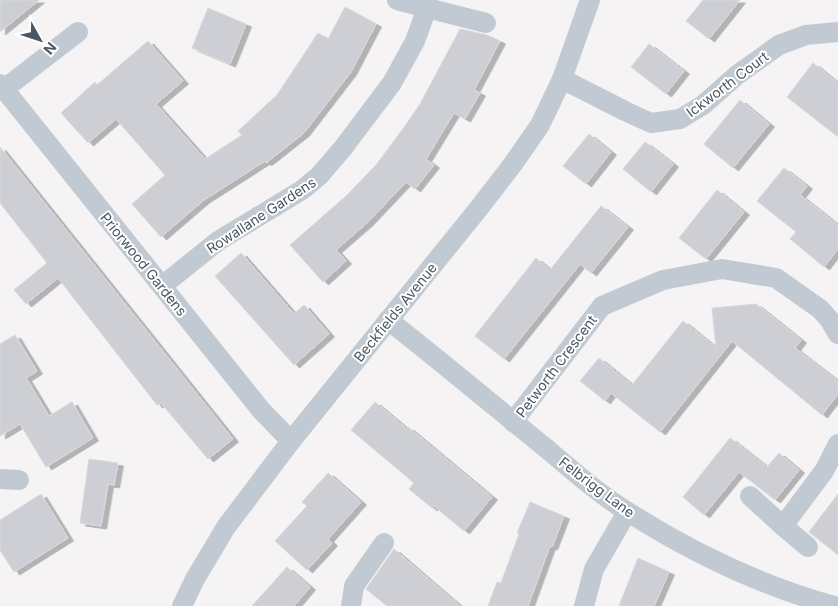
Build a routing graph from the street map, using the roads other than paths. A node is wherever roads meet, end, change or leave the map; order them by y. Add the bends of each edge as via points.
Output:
1 (397, 0) edge
2 (587, 2) edge
3 (427, 8) junction
4 (486, 23) dead end
5 (78, 32) dead end
6 (838, 32) edge
7 (562, 78) junction
8 (2, 86) edge
9 (162, 286) junction
10 (388, 320) junction
11 (838, 334) edge
12 (513, 422) junction
13 (291, 441) junction
14 (838, 444) edge
15 (750, 496) dead end
16 (627, 512) junction
17 (783, 526) junction
18 (384, 543) dead end
19 (808, 547) dead end
20 (182, 606) edge
21 (351, 606) edge
22 (584, 606) edge
23 (834, 606) edge

1 - 3 street
2 - 7 street, Beckfields Avenue
3 - 4 street
3 - 9 street, Rowallane Gardens via 415,41 392,83 319,176 302,190 218,241
5 - 8 street
6 - 7 street, Ickworth Court via 806,35 779,45 680,120 651,122
7 - 10 street, Beckfields Avenue via 540,125 513,164
8 - 9 street, Priorwood Gardens
9 - 13 street, Priorwood Gardens via 261,410
10 - 12 street, Felbrigg Lane
10 - 13 street, Beckfields Avenue
11 - 12 street, Petworth Crescent via 820,309 776,278 722,269 663,280 602,306
12 - 16 street, Felbrigg Lane
13 - 20 street, Beckfields Avenue via 226,527 194,579
14 - 17 street via 824,471
15 - 17 street
16 - 22 street via 594,569
16 - 23 street, Felbrigg Lane via 755,579
17 - 19 street
18 - 21 street via 354,586

